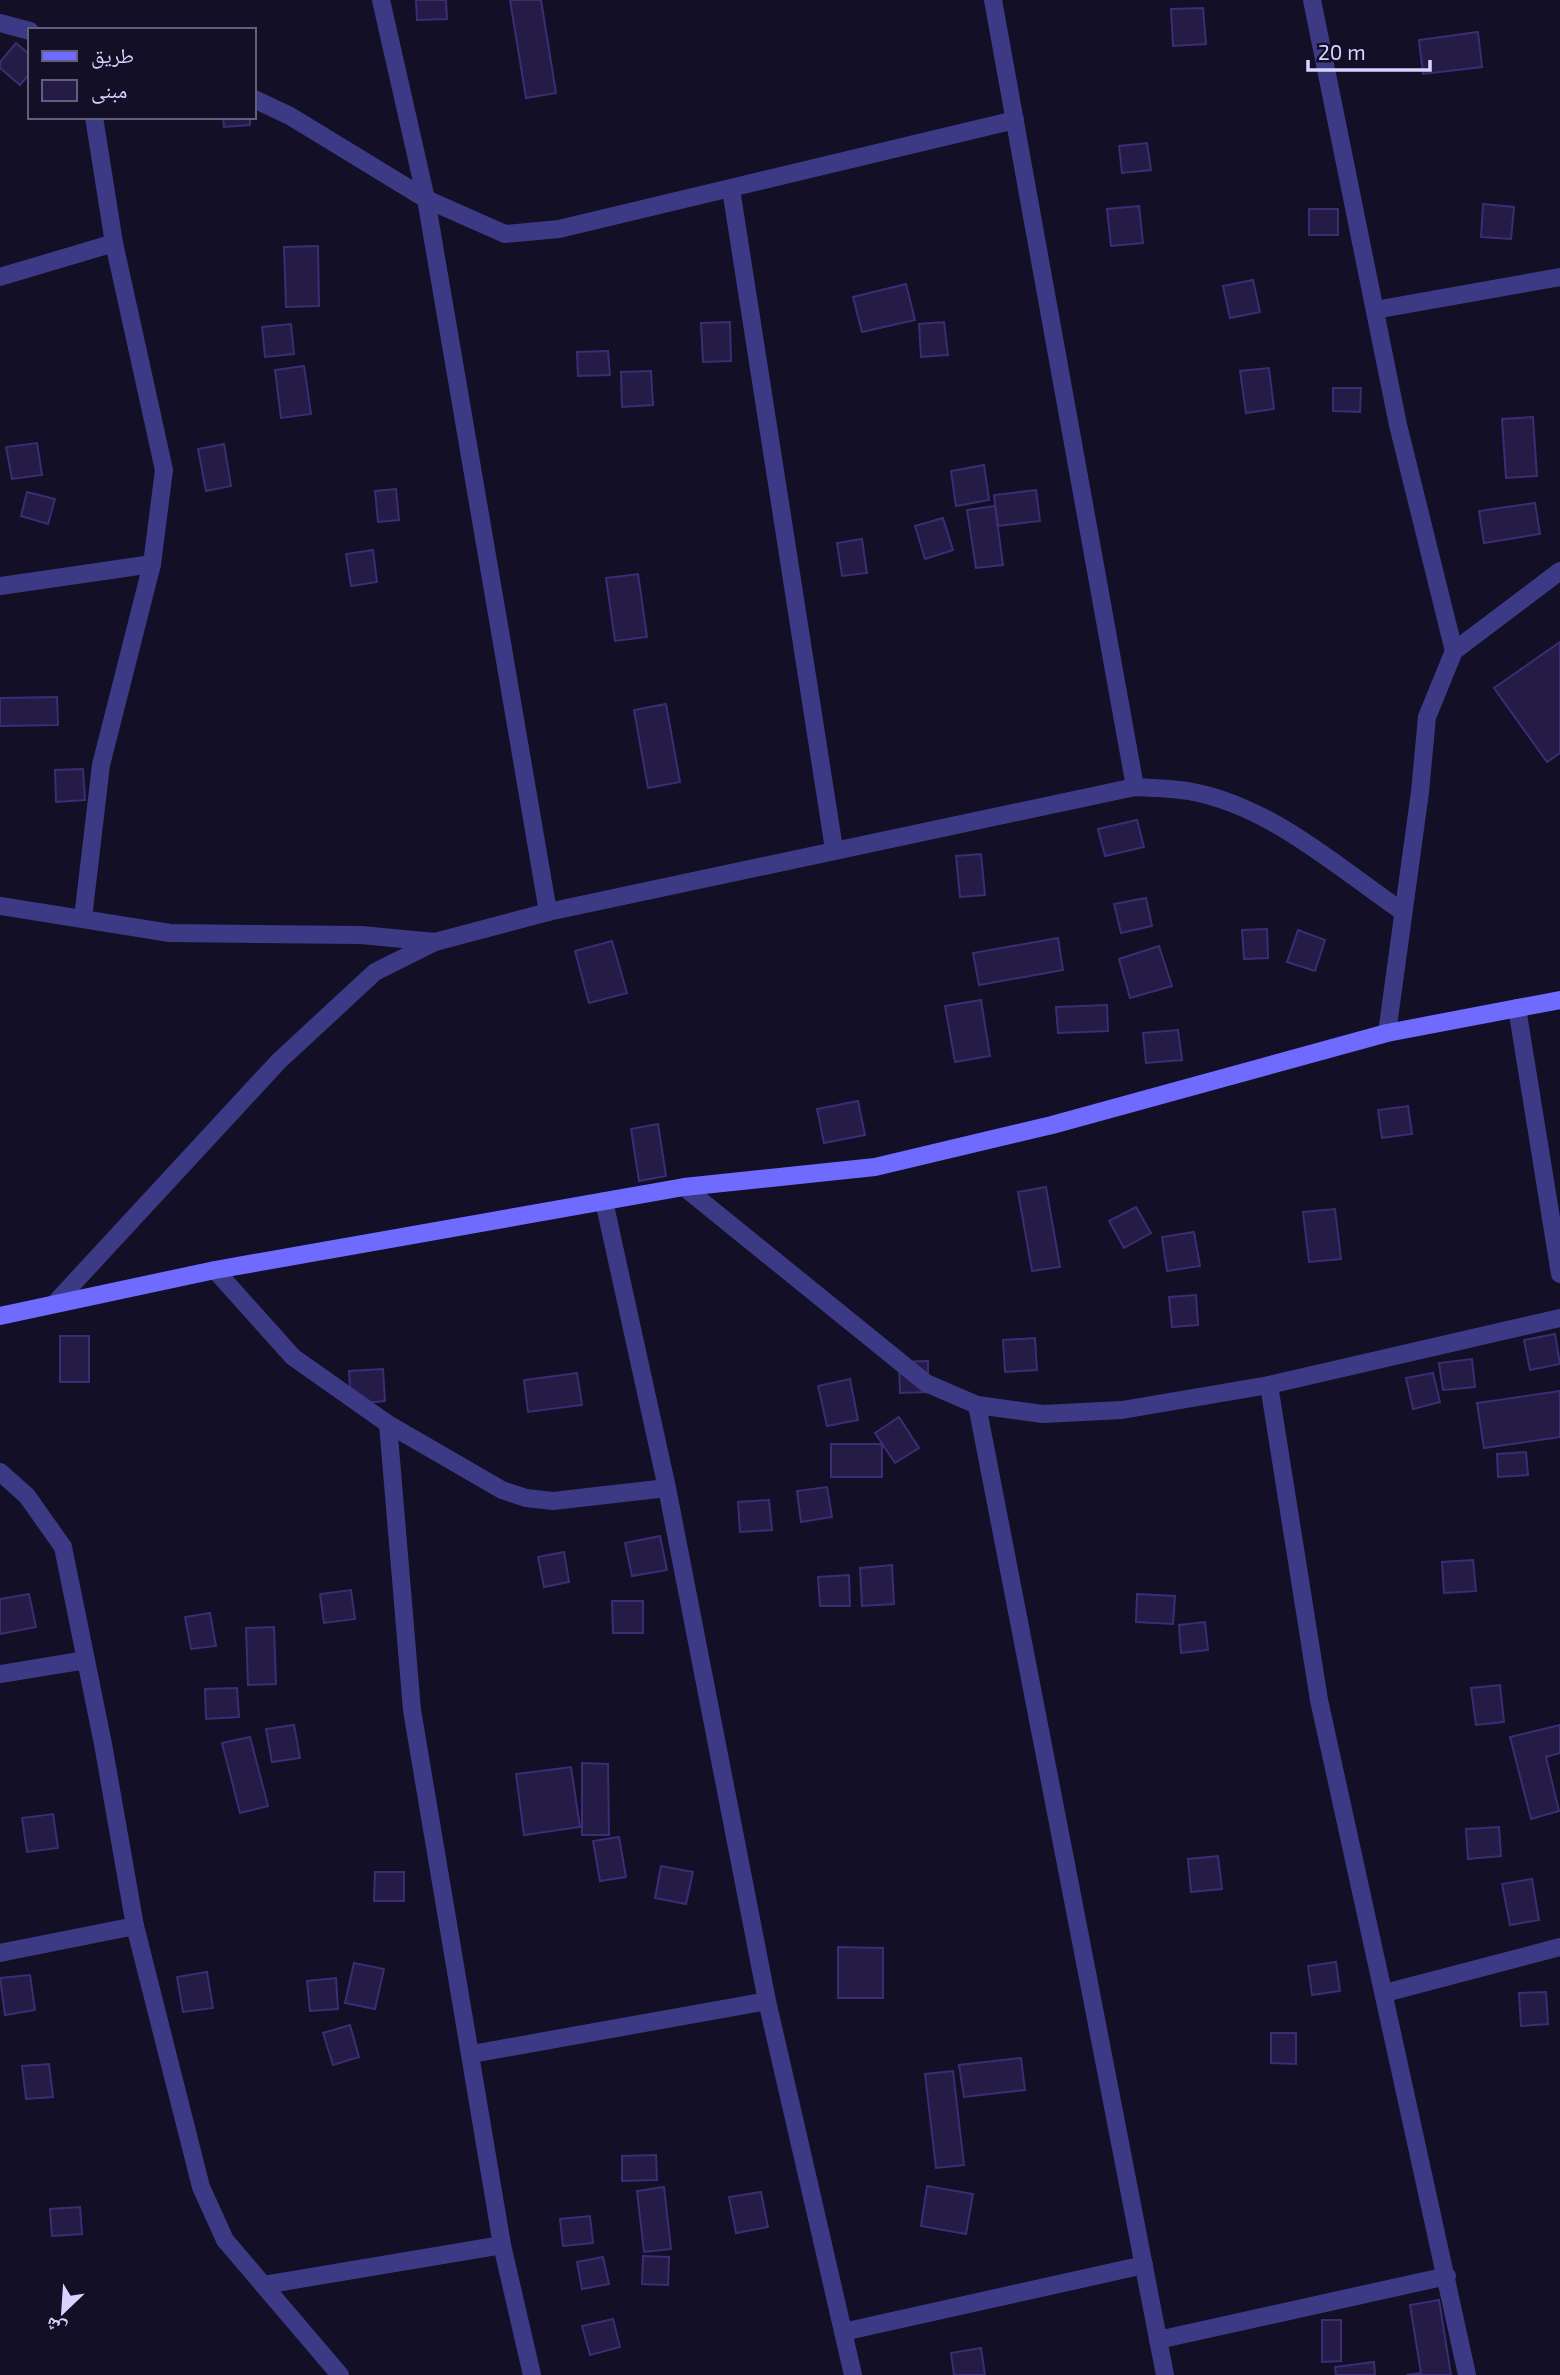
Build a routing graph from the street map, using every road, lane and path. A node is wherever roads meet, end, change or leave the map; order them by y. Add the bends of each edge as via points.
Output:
1 (381, 0) edge
2 (993, 0) edge
3 (1312, 0) edge
4 (0, 23) edge
5 (28, 30) edge
6 (256, 100) edge
7 (94, 119) edge
8 (1015, 120) junction
9 (731, 189) junction
10 (426, 199) junction
11 (114, 243) junction
12 (0, 276) edge
13 (1560, 277) edge
14 (1375, 310) junction
15 (152, 564) junction
16 (1560, 570) edge
17 (0, 586) edge
18 (1454, 651) junction
19 (1135, 787) junction
20 (834, 849) junction
21 (0, 906) edge
22 (548, 912) junction
23 (1404, 912) junction
24 (83, 918) junction
25 (435, 942) junction
26 (1560, 1000) edge
27 (1517, 1008) junction
28 (1387, 1033) junction
29 (684, 1187) junction
30 (604, 1201) junction
31 (215, 1270) junction
32 (1560, 1275) edge
33 (56, 1302) junction
34 (0, 1316) edge
35 (1560, 1318) edge
36 (1269, 1385) junction
37 (977, 1405) junction
38 (388, 1424) junction
39 (0, 1472) edge
40 (667, 1488) junction
41 (86, 1660) junction
42 (0, 1674) edge
43 (135, 1926) junction
44 (1560, 1947) edge
45 (0, 1953) edge
46 (1385, 1993) junction
47 (767, 2001) junction
48 (472, 2054) junction
49 (502, 2245) junction
50 (1144, 2266) junction
51 (1447, 2276) junction
52 (264, 2285) junction
53 (843, 2332) junction
54 (1158, 2340) junction
55 (340, 2375) edge
56 (532, 2375) edge
57 (853, 2375) edge
58 (1164, 2375) edge
59 (1467, 2375) edge

1 - 10 street
2 - 8 street
3 - 14 street
4 - 5 street
6 - 10 street
7 - 11 street
8 - 9 street
8 - 19 street
9 - 10 street via 559,229 505,234
9 - 20 street
10 - 22 street
11 - 12 street
11 - 15 street via 164,470
13 - 14 street
14 - 18 street via 1398,425
15 - 17 street
15 - 24 street via 101,765
16 - 18 street
18 - 23 street via 1427,717
19 - 20 street
19 - 23 street via 1189,791 1247,810 1305,841
20 - 22 street
21 - 24 street
22 - 25 street
23 - 28 street
24 - 25 street via 170,933 361,935
25 - 33 street via 375,972 279,1061
26 - 27 street
27 - 28 street
27 - 32 street
28 - 29 street via 1052,1125 875,1167
29 - 30 street
29 - 37 street via 926,1383
30 - 31 street
30 - 40 street
31 - 33 street
31 - 38 street via 293,1357
33 - 34 street
35 - 36 street
36 - 37 street via 1122,1410 1043,1413
36 - 46 street via 1319,1700
37 - 50 street
38 - 40 street via 502,1490 526,1498 553,1502
38 - 48 street via 412,1710
39 - 41 street via 27,1496 63,1547
40 - 47 street
41 - 42 street
41 - 43 street
43 - 45 street
43 - 52 street via 201,2187 225,2240
44 - 46 street
46 - 51 street
47 - 48 street
47 - 53 street
48 - 49 street
49 - 52 street
49 - 56 street
50 - 53 street
50 - 54 street
51 - 54 street
51 - 59 street
52 - 55 street
53 - 57 street
54 - 58 street

